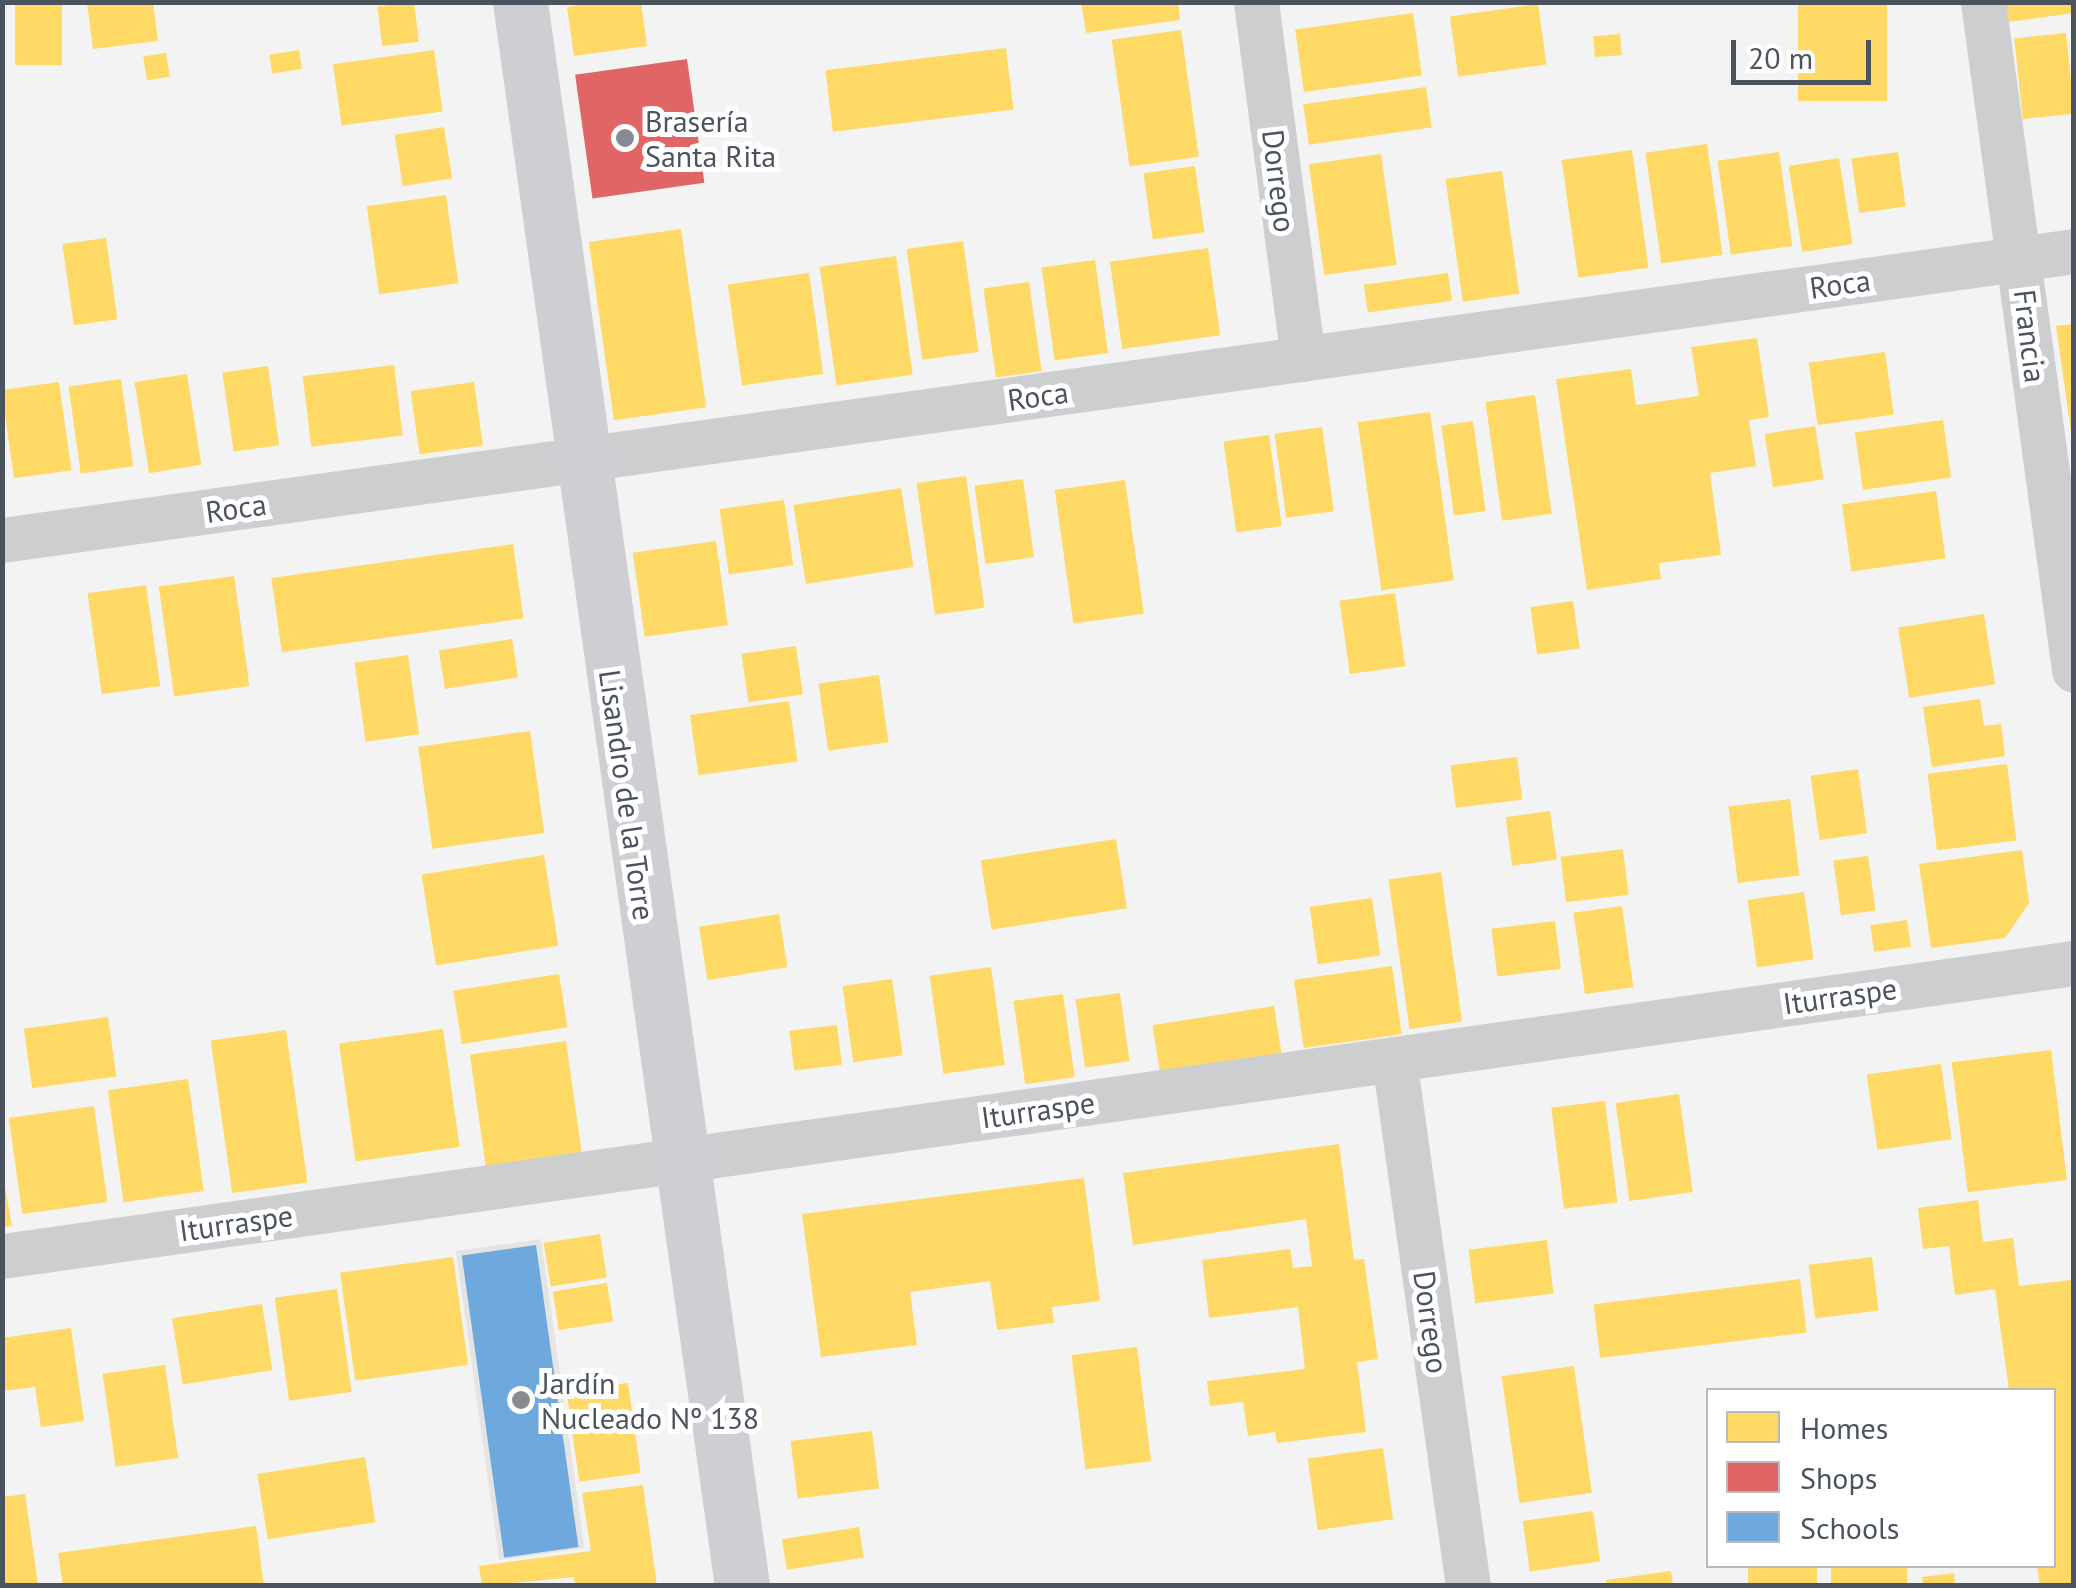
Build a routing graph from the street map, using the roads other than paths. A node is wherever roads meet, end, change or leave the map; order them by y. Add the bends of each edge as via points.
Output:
1 (520, 2) edge
2 (1256, 2) edge
3 (1983, 2) edge
4 (2074, 251) edge
5 (2020, 259) junction
6 (1303, 359) junction
7 (580, 460) junction
8 (2, 540) edge
9 (2074, 670) edge
10 (2074, 963) edge
11 (1394, 1059) junction
12 (678, 1161) junction
13 (2, 1256) edge
14 (742, 1586) edge
15 (1468, 1586) edge

1 - 7 main road, Lisandro de la Torre
2 - 6 street, Dorrego
3 - 5 street, Francia
4 - 5 street, Roca
5 - 6 street, Roca
5 - 9 street, Francia
6 - 7 street, Roca
7 - 8 street, Roca
7 - 12 main road, Lisandro de la Torre
10 - 11 street, Iturraspe
11 - 12 street, Iturraspe
11 - 15 street, Dorrego
12 - 13 street, Iturraspe
12 - 14 main road, Lisandro de la Torre

